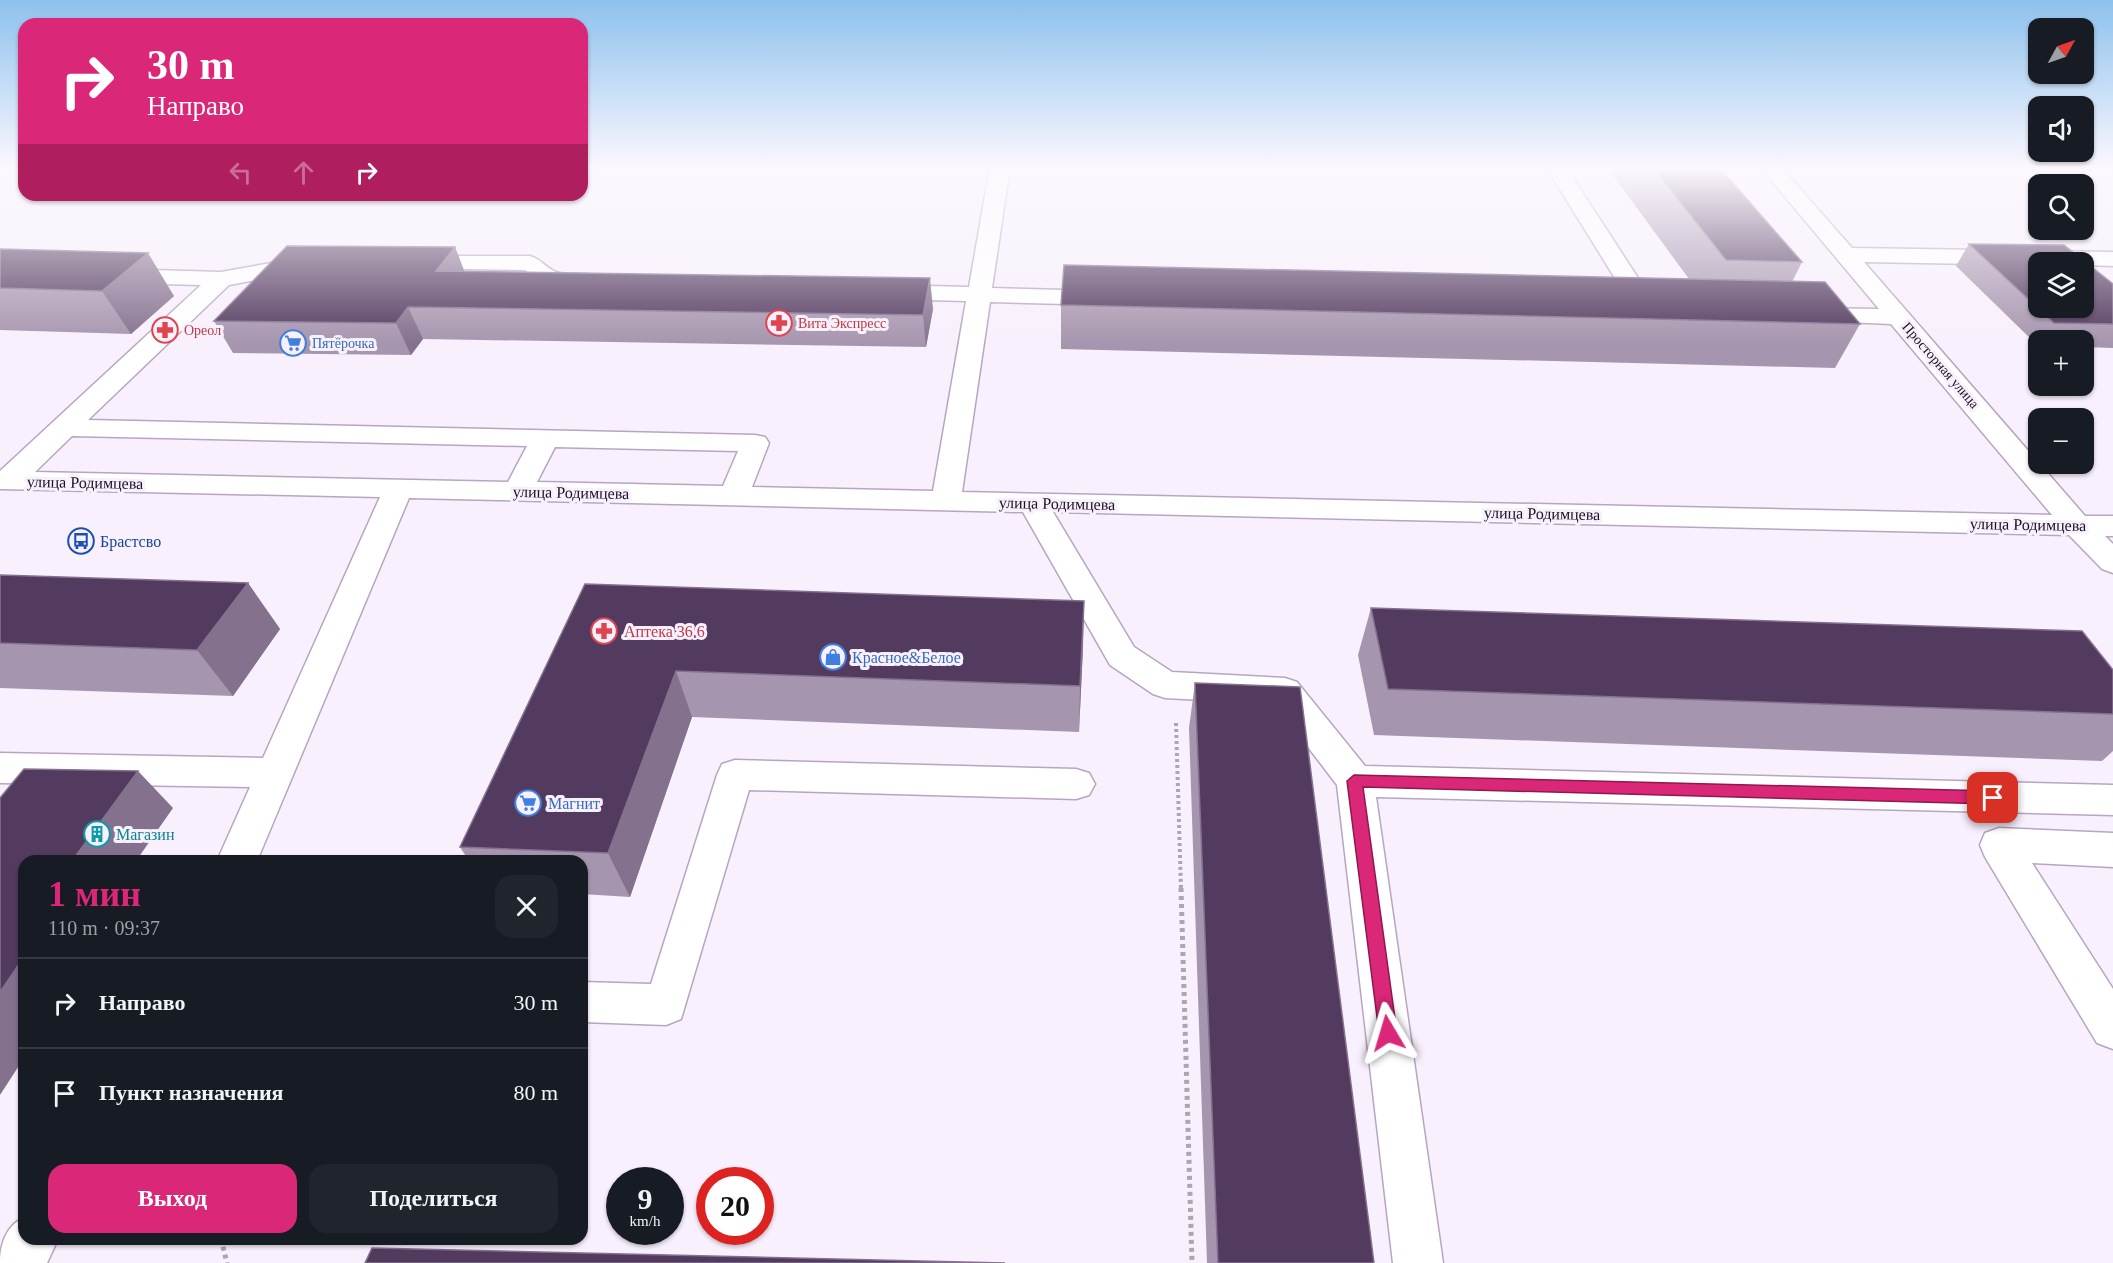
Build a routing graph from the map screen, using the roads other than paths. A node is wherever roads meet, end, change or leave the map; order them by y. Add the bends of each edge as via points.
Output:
1 (991, 226) edge
2 (1598, 226) edge
3 (1821, 226) edge
4 (1846, 255) junction
5 (2113, 260) edge
6 (327, 262) edge
7 (399, 262) edge
8 (93, 276) edge
9 (221, 279) junction
10 (610, 281) edge
11 (860, 291) edge
12 (980, 295) junction
13 (1135, 299) edge
14 (1624, 311) edge
15 (1785, 315) edge
16 (1899, 317) junction
17 (65, 428) junction
18 (545, 439) junction
19 (5, 480) edge
20 (398, 489) junction
21 (518, 491) junction
22 (734, 496) junction
23 (946, 501) junction
24 (1032, 502) junction
25 (2078, 525) junction
26 (2113, 526) edge
27 (2113, 562) edge
28 (0, 768) edge
29 (275, 773) junction
30 (1354, 781) junction
31 (1076, 784) dead end
32 (2113, 800) edge
33 (2113, 850) edge
34 (240, 855) edge
35 (588, 1002) edge
36 (2113, 1028) edge
37 (29, 1245) edge
38 (18, 1263) edge
39 (1418, 1263) edge

1 - 12 street
2 - 14 street via 1659,312
3 - 4 street, Просторная улица
4 - 5 street
4 - 16 street, Просторная улица
6 - 9 street
7 - 10 street via 530,263 551,279
8 - 9 street
9 - 17 street
11 - 12 street
12 - 13 street
12 - 23 street
15 - 16 street
16 - 25 street, Просторная улица
17 - 18 street
17 - 19 street
18 - 21 street
18 - 22 street via 755,444
19 - 20 street, улица Родимцева
20 - 21 street, улица Родимцева
20 - 29 street
21 - 22 street, улица Родимцева
22 - 23 street, улица Родимцева
23 - 24 street, улица Родимцева
24 - 25 street, улица Родимцева
24 - 30 street via 1122,656 1165,685 1285,691
25 - 26 street, улица Родимцева
25 - 27 street, Просторная улица
28 - 29 street
29 - 34 street
30 - 32 street
30 - 39 street
31 - 35 street via 735,775 666,1005
33 - 36 street via 1999,845
37 - 38 street

